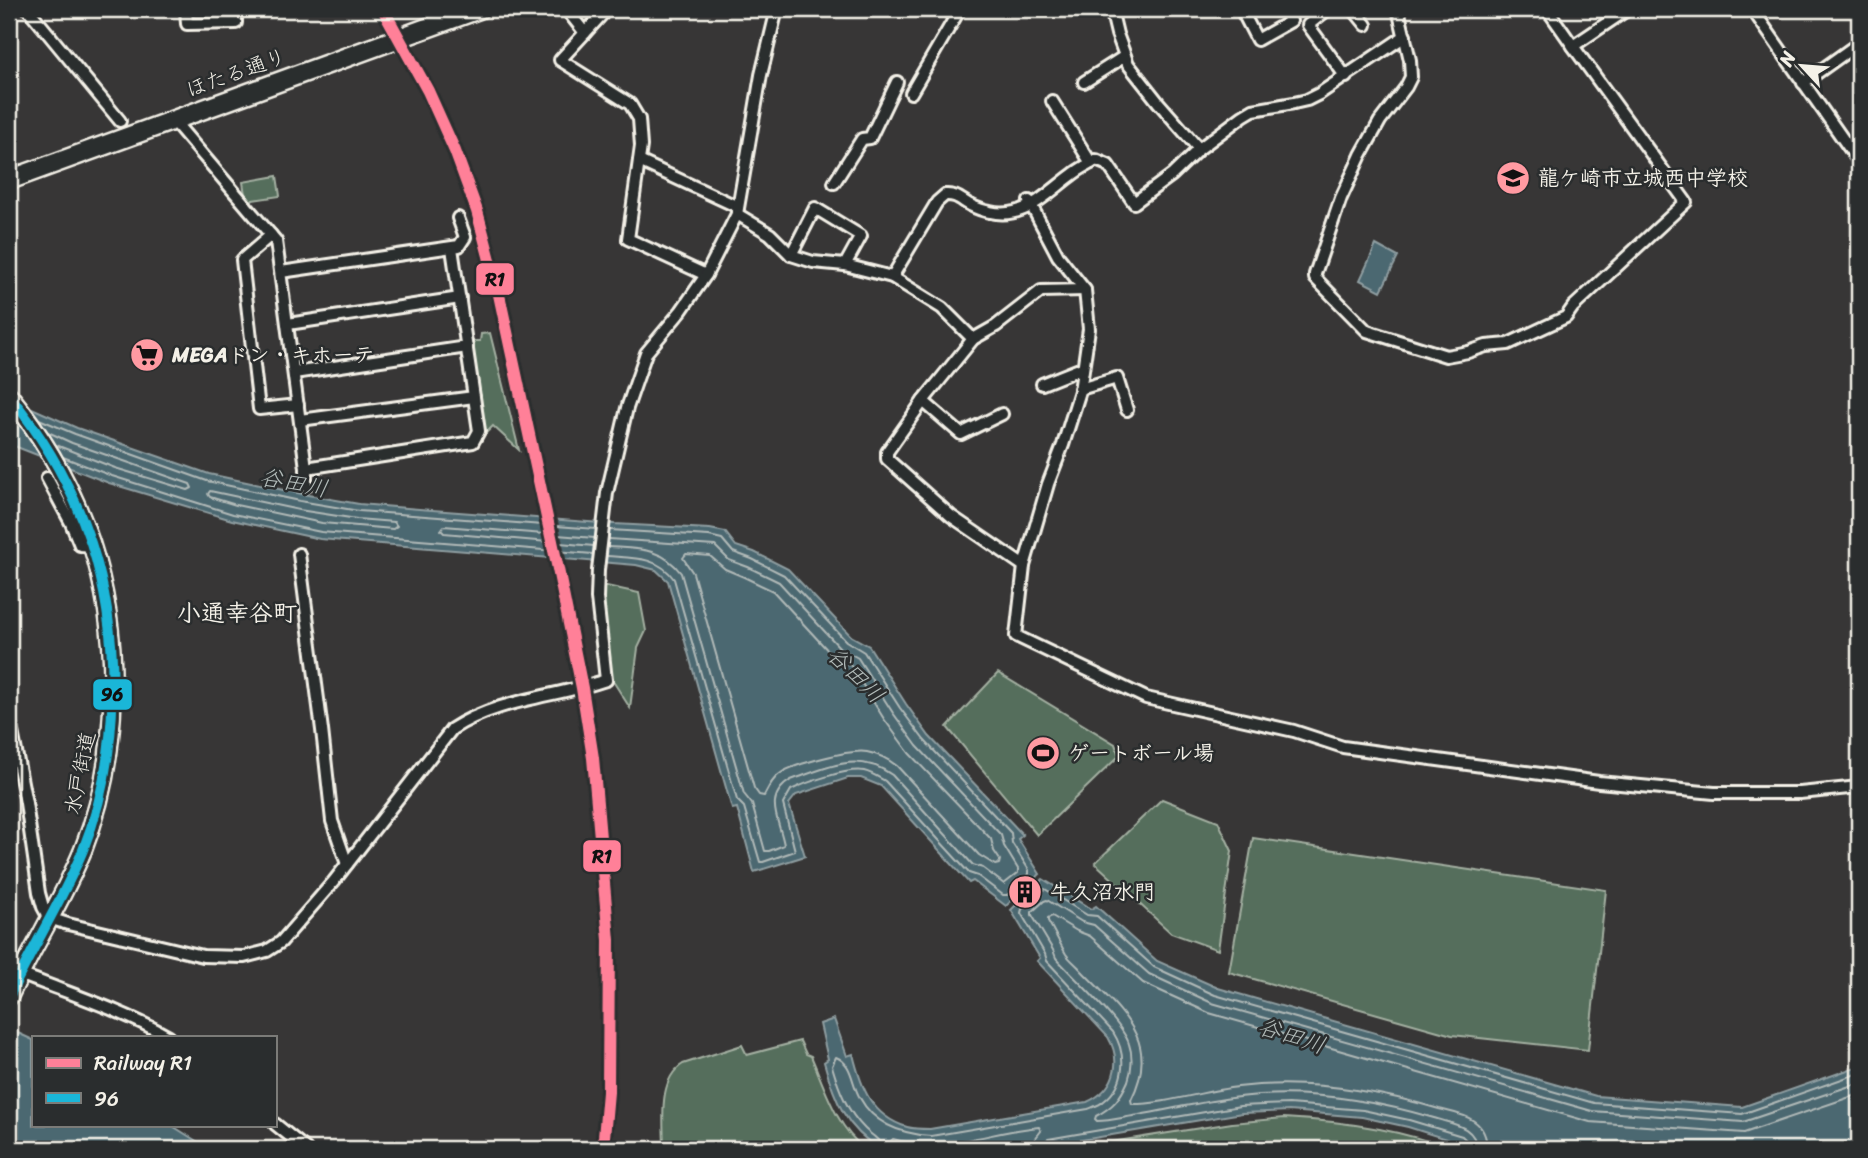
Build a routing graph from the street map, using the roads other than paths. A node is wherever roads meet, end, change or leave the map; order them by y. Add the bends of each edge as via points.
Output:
1 (29, 9) edge
2 (186, 9) edge
3 (236, 9) edge
4 (479, 9) edge
5 (566, 9) edge
6 (607, 9) edge
7 (777, 9) edge
8 (960, 9) edge
9 (1111, 9) edge
10 (1241, 9) edge
11 (1283, 9) edge
12 (1328, 9) edge
13 (1353, 9) edge
14 (1398, 9) edge
15 (1547, 9) edge
16 (1628, 9) edge
17 (1753, 9) edge
18 (1366, 25) dead end
19 (585, 33) junction
20 (1405, 36) junction
21 (1859, 43) edge
22 (1573, 46) junction
23 (1125, 56) junction
24 (1346, 77) junction
25 (897, 82) dead end
26 (1084, 82) dead end
27 (1803, 83) junction
28 (911, 93) dead end
29 (1052, 101) dead end
30 (173, 120) junction
31 (120, 121) dead end
32 (1199, 149) junction
33 (639, 161) junction
34 (1859, 162) edge
35 (1091, 163) junction
36 (9, 180) edge
37 (834, 183) dead end
38 (1030, 204) junction
39 (737, 211) junction
40 (458, 218) dead end
41 (271, 235) junction
42 (452, 248) junction
43 (791, 256) junction
44 (845, 265) junction
45 (281, 272) junction
46 (706, 275) junction
47 (892, 277) junction
48 (1084, 290) junction
49 (460, 298) junction
50 (288, 324) junction
51 (973, 339) junction
52 (467, 347) junction
53 (1082, 368) junction
54 (294, 373) junction
55 (1042, 384) dead end
56 (1080, 388) junction
57 (9, 395) edge
58 (474, 397) junction
59 (923, 401) junction
60 (298, 405) junction
61 (1127, 410) dead end
62 (1002, 414) dead end
63 (300, 421) junction
64 (306, 468) junction
65 (47, 478) dead end
66 (306, 486) dead end
67 (92, 545) junction
68 (299, 554) dead end
69 (1024, 566) junction
70 (9, 716) edge
71 (1859, 787) edge
72 (347, 864) junction
73 (49, 918) junction
74 (14, 971) edge
75 (9, 997) edge
76 (167, 1036) edge
77 (276, 1125) edge
78 (306, 1149) edge

1 - 31 street
2 - 3 street via 187,24 236,23
4 - 30 main road, ほたる通り
5 - 19 street
6 - 19 street
7 - 39 street
8 - 28 street
9 - 23 street
10 - 11 street via 1257,40 1291,21
12 - 24 street via 1308,25
13 - 18 street
14 - 20 street
15 - 22 street
16 - 22 street
17 - 27 street
19 - 33 street via 560,60 630,104 639,119
20 - 22 street via 1411,77 1361,155 1341,198 1315,278 1367,331 1446,356 1508,344 1566,317 1686,202
20 - 24 street
21 - 27 street
23 - 26 street
23 - 32 street
24 - 32 street via 1307,100 1253,110
25 - 37 street via 870,138 862,139
27 - 34 street
29 - 35 street
30 - 36 main road, ほたる通り
30 - 41 street
32 - 35 street via 1134,203 1108,165 1096,160
33 - 39 street
33 - 46 street via 628,239
35 - 38 street
38 - 47 street via 1001,214 945,195
38 - 48 street via 1058,256
39 - 43 street
39 - 46 street
40 - 42 street via 465,237
41 - 45 street
41 - 60 street via 242,261 259,409
42 - 45 street
42 - 49 street
43 - 44 street
43 - 44 street via 815,208 861,236
44 - 47 street
45 - 50 street
46 - 72 street via 646,353 627,408 604,513 598,570 606,680 478,714 453,729
47 - 51 street via 942,308
48 - 51 street via 1041,291
48 - 53 street via 1089,329
49 - 50 street
49 - 52 street
50 - 54 street
51 - 59 street
52 - 54 street
52 - 58 street
53 - 55 street
53 - 56 street
54 - 60 street
56 - 61 street via 1116,378
56 - 69 street
57 - 67 main road, 水戸街道 via 50,452
58 - 63 street
58 - 64 street via 479,431 473,442
59 - 62 street via 961,434
59 - 69 street via 887,452 887,459 951,516
60 - 63 street
63 - 64 street
64 - 66 street
65 - 67 street via 80,545
67 - 73 main road, 水戸街道 via 111,643 109,747 93,822
68 - 72 street via 332,821
69 - 71 street via 1016,636 1146,698 1294,731 1343,747 1599,782 1714,793 1800,793
70 - 73 street via 39,893
72 - 73 street via 281,942 244,957 203,956
73 - 74 main road, 水戸街道
74 - 75 main road, 水戸街道
74 - 76 street
77 - 78 street

